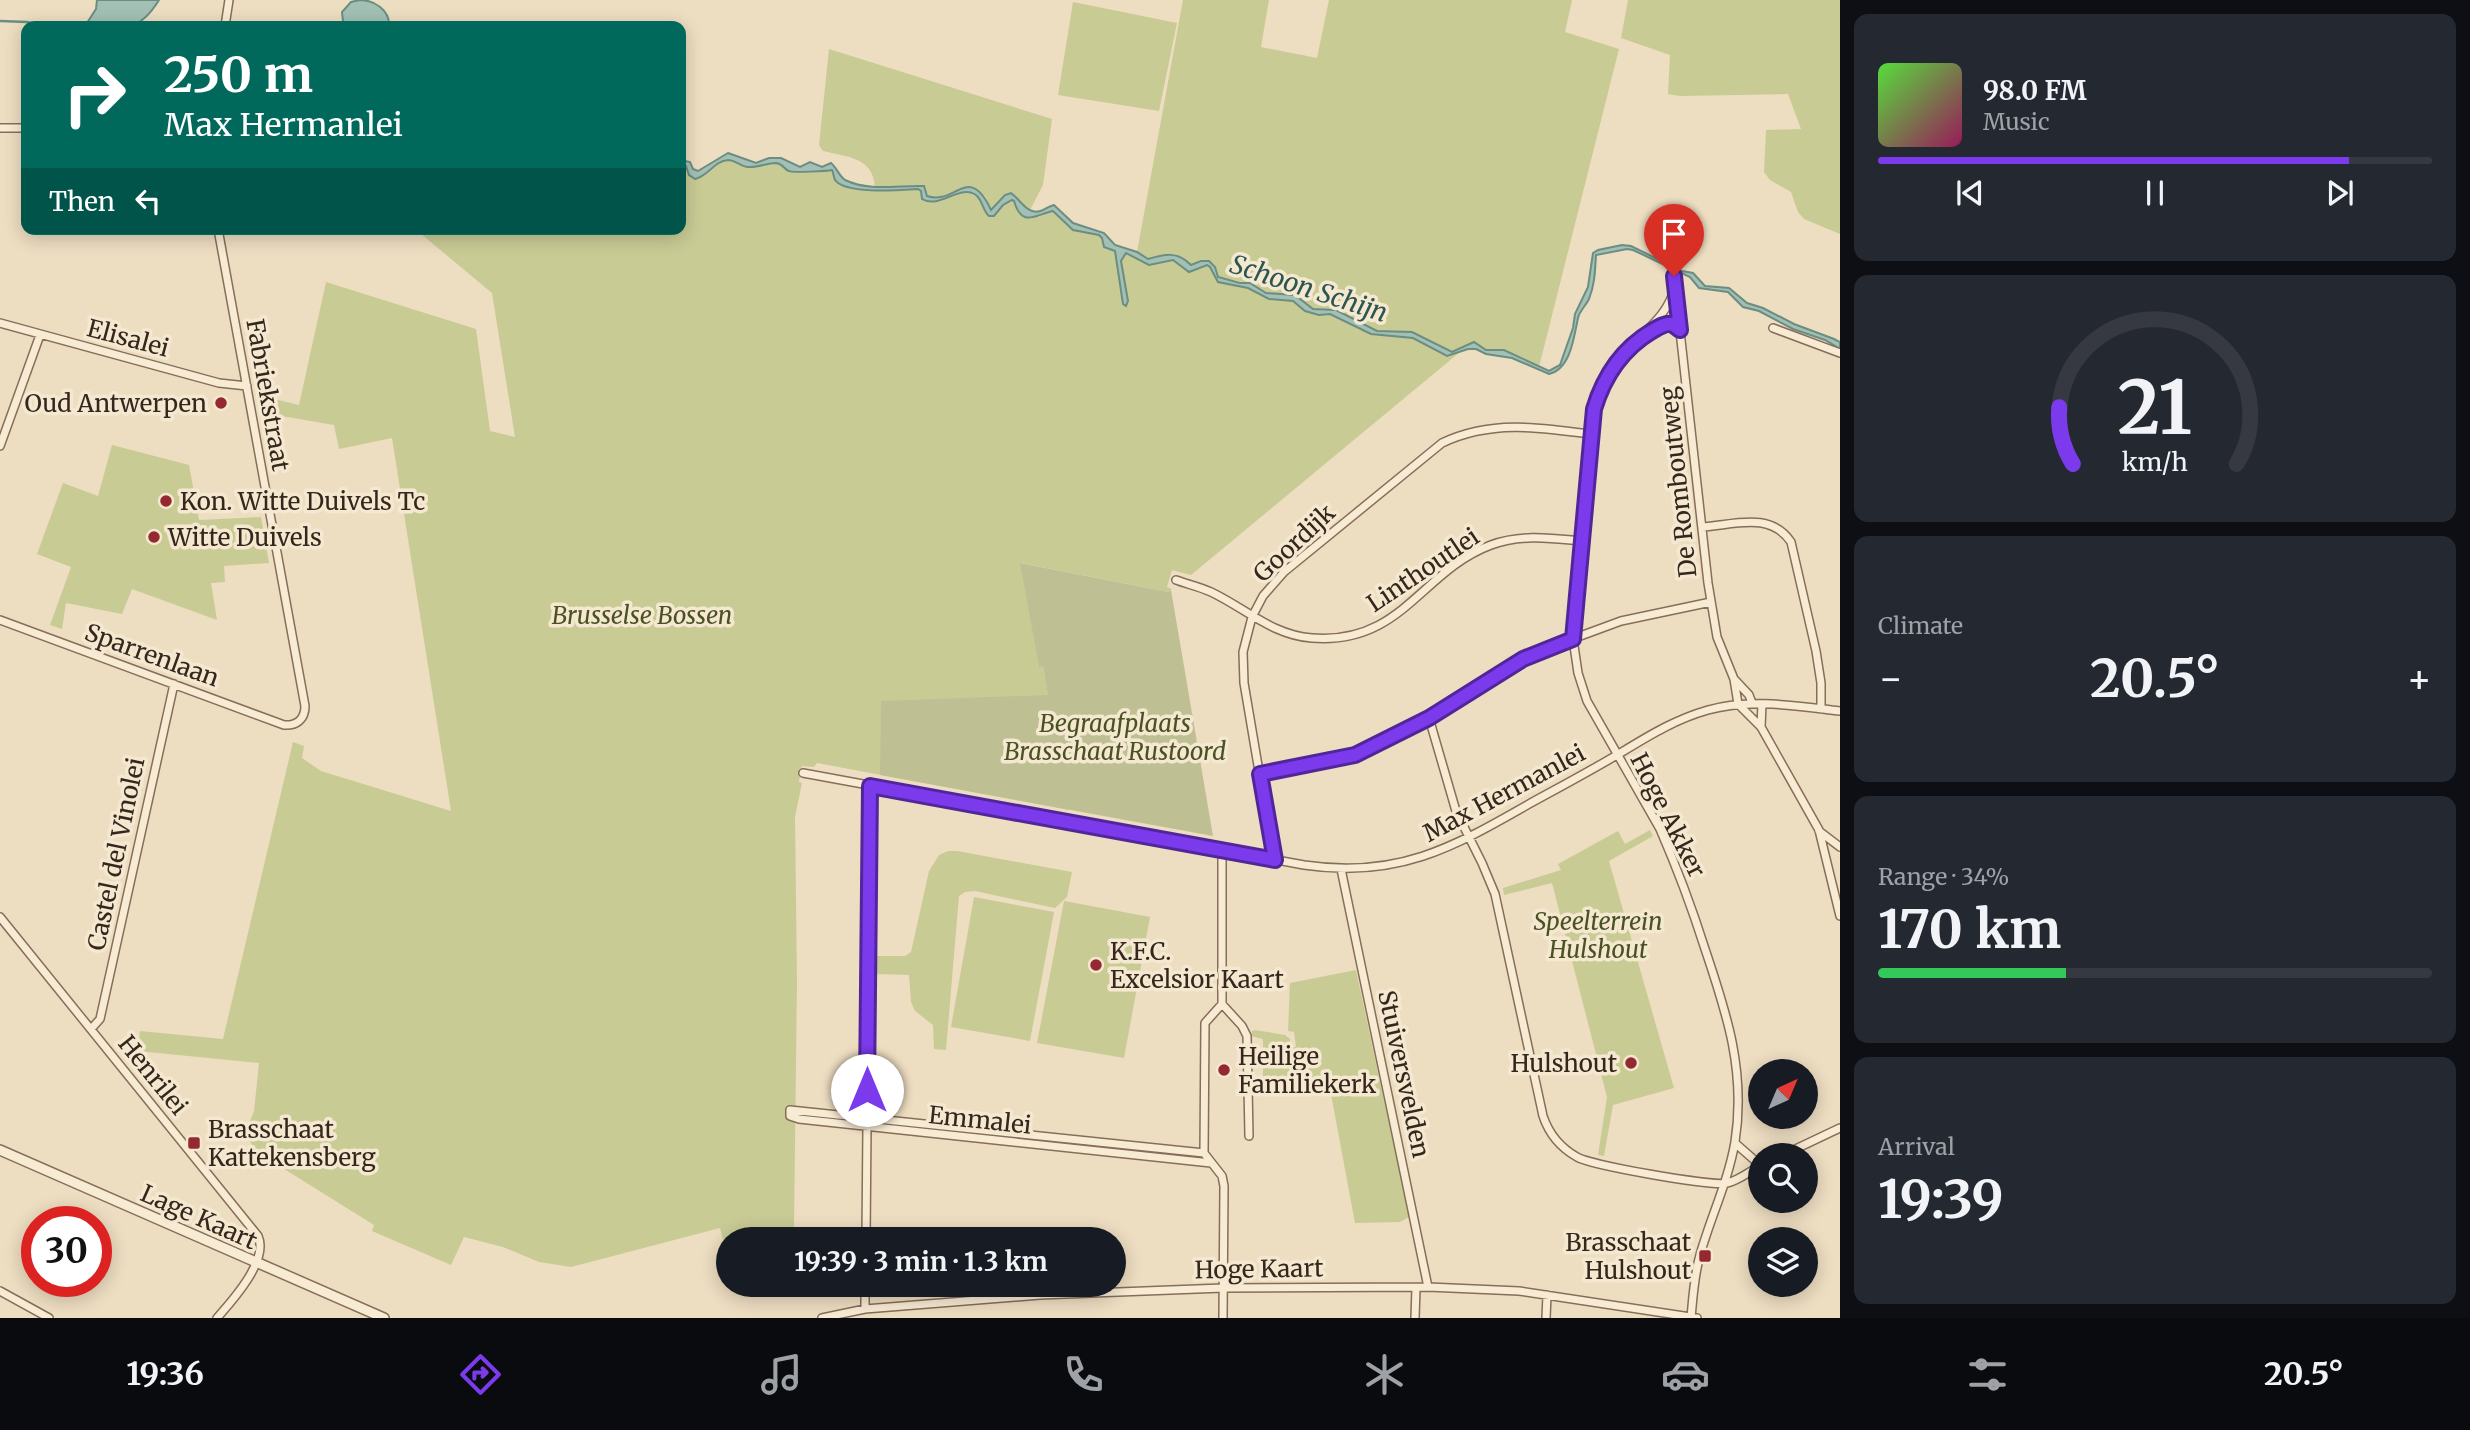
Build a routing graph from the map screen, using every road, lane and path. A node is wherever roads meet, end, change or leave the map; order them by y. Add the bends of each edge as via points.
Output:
1 (229, 0) edge
2 (226, 21) edge
3 (0, 128) edge
4 (21, 128) edge
5 (219, 235) edge
6 (1674, 276) dead end
7 (1675, 286) junction
8 (0, 323) edge
9 (1773, 328) dead end
10 (1680, 330) junction
11 (40, 335) junction
12 (1637, 341) junction
13 (1840, 353) edge
14 (247, 386) junction
15 (1591, 434) junction
16 (0, 446) edge
17 (1702, 527) junction
18 (1581, 541) junction
19 (1176, 580) dead end
20 (1710, 601) junction
21 (1252, 617) junction
22 (0, 620) edge
23 (1573, 639) junction
24 (1734, 679) junction
25 (174, 684) junction
26 (1752, 703) junction
27 (1738, 704) junction
28 (1762, 704) junction
29 (1821, 709) junction
30 (1840, 711) edge
31 (1429, 718) junction
32 (290, 725) joint
33 (1761, 727) junction
34 (1616, 755) junction
35 (803, 774) dead end
36 (1260, 774) junction
37 (870, 786) junction
38 (1819, 831) junction
39 (1469, 838) junction
40 (1840, 848) edge
41 (1222, 851) junction
42 (1275, 860) junction
43 (1341, 869) junction
44 (1840, 916) edge
45 (0, 917) edge
46 (1222, 1004) junction
47 (91, 1029) junction
48 (867, 1123) junction
49 (1840, 1128) edge
50 (1248, 1136) dead end
51 (1735, 1143) junction
52 (1808, 1143) edge
53 (0, 1150) edge
54 (1204, 1153) junction
55 (1748, 1155) edge
56 (1211, 1163) junction
57 (1748, 1172) edge
58 (1726, 1184) junction
59 (866, 1227) edge
60 (257, 1263) junction
61 (1429, 1287) junction
62 (1223, 1288) junction
63 (1416, 1288) junction
64 (0, 1292) edge
65 (1546, 1295) junction
66 (865, 1297) edge
67 (865, 1309) junction
68 (49, 1318) edge
69 (218, 1318) edge
70 (384, 1318) edge
71 (822, 1318) edge
72 (1223, 1318) edge
73 (1415, 1318) edge
74 (1546, 1318) edge
75 (1691, 1318) edge
76 (1697, 1318) edge

1 - 2 street
3 - 4 street
5 - 14 street, Fabriekstraat
6 - 7 street, De Romboutweg
7 - 10 street, De Romboutweg
7 - 12 street, Hoge Akker via 1664,313
8 - 11 street, Elisalei
9 - 13 street
10 - 12 street, Hoge Akker via 1669,323
10 - 17 street, De Romboutweg
11 - 14 street, Elisalei via 219,383
11 - 16 street
12 - 15 street, Hoge Akker via 1604,380
14 - 32 street, Fabriekstraat via 305,706 303,718
15 - 18 street, Hoge Akker
15 - 21 street, Goordijk via 1500,427 1471,431 1442,443 1284,572
17 - 20 street, De Romboutweg
17 - 29 street via 1763,522 1779,528 1791,542 1816,651
18 - 21 street, Linthoutlei via 1533,537 1489,546 1465,559 1396,615 1355,635 1296,636
18 - 23 street, Hoge Akker
19 - 21 street, Linthoutlei via 1211,592
20 - 23 street via 1621,621
20 - 24 street, De Romboutweg via 1717,637
21 - 36 street, Goordijk via 1243,668
22 - 25 street, Sparrenlaan
23 - 31 street via 1523,659
23 - 34 street, Hoge Akker via 1587,701
24 - 26 street, De Romboutweg
24 - 27 street, De Romboutweg
25 - 32 street, Sparrenlaan
25 - 47 street, Castel del Vinolei via 100,1019
26 - 27 street, Max Hermanlei
26 - 28 street, Max Hermanlei
27 - 33 street
27 - 34 street, Max Hermanlei via 1671,723
28 - 29 street, Max Hermanlei
28 - 33 street
29 - 30 street, Max Hermanlei
31 - 36 street via 1355,755
31 - 39 street via 1451,797
33 - 38 street
34 - 39 street, Max Hermanlei
34 - 51 street, Hoge Akker via 1670,851 1725,1008 1738,1082
35 - 37 street, Max Hermanlei
36 - 42 street, Goordijk
37 - 41 street, Max Hermanlei
37 - 48 street
38 - 40 street
38 - 44 street
39 - 43 street, Max Hermanlei via 1403,863
39 - 58 street via 1495,894 1543,1116 1553,1136 1587,1163
41 - 42 street, Max Hermanlei
41 - 46 street
42 - 43 street, Max Hermanlei
43 - 61 street, Stuiversvelden
45 - 47 street, Henrilei
46 - 50 street via 1247,1036
46 - 54 street via 1205,1023
47 - 60 street, Henrilei via 258,1236
48 - 48 street, Emmalei via 790,1110 790,1116 799,1119
48 - 54 street, Emmalei
48 - 56 street, Emmalei
48 - 59 street
49 - 52 street
51 - 55 street
51 - 58 street, Hoge Akker
53 - 60 street, Lage Kaart
54 - 56 street
56 - 62 street via 1224,1186
57 - 58 street
58 - 75 street, Hoge Akker via 1700,1254
60 - 69 street
60 - 70 street, Lage Kaart
61 - 63 street, Hoge Kaart
61 - 65 street, Hoge Kaart
62 - 63 street, Hoge Kaart
62 - 67 street, Hoge Kaart
62 - 72 street
63 - 73 street
64 - 68 street
65 - 74 street
65 - 75 street, Hoge Kaart
66 - 67 street
67 - 71 street, Hoge Kaart
75 - 76 street, Hoge Kaart

